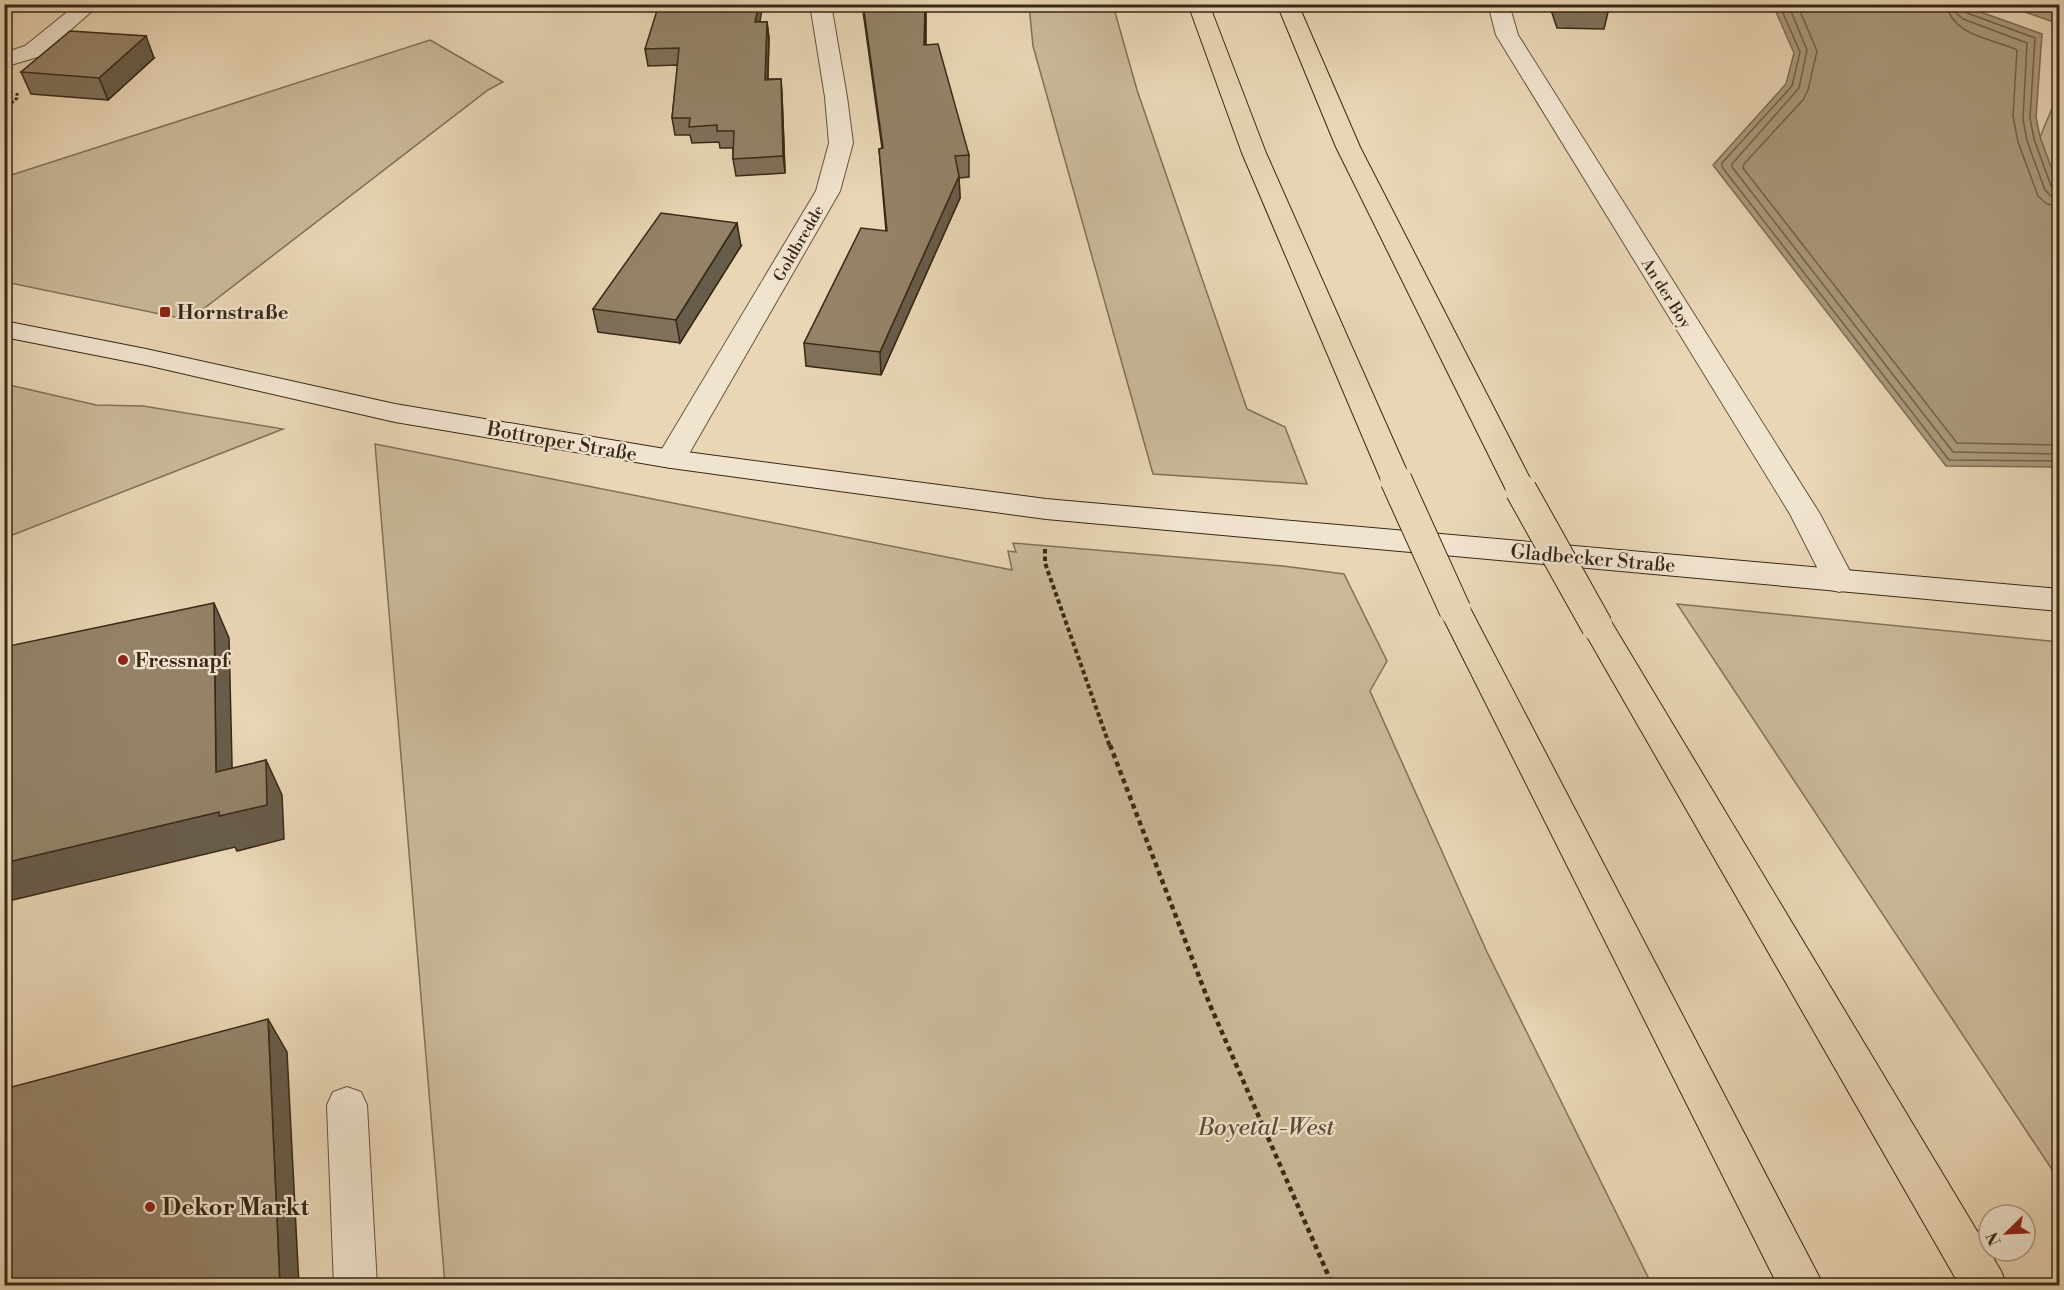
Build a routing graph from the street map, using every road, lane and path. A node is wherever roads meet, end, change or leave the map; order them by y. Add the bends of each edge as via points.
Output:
1 (90, 4) edge
2 (820, 4) edge
3 (1198, 4) edge
4 (1287, 4) edge
5 (1498, 4) edge
6 (4, 61) edge
7 (4, 329) edge
8 (672, 459) junction
9 (1046, 509) junction
10 (1126, 516) joint
11 (1839, 581) junction
12 (2060, 600) edge
13 (347, 1105) dead end
14 (356, 1286) edge
15 (1333, 1286) edge
16 (1802, 1286) edge
17 (1985, 1286) edge

1 - 6 street via 33,51
2 - 8 street, Goldbredde via 841,144 828,191
3 - 16 highway, bridge via 1254,153 1455,610
4 - 17 highway, bridge via 1348,147 1521,490
5 - 11 street, An der Boy via 1507,35 1805,514
7 - 8 street, Bottroper Straße via 395,413
8 - 9 street, Bottroper Straße
9 - 10 street, Bottroper Straße
9 - 15 path via 1045,563 1088,689 1210,1005
10 - 11 street, Gladbecker Straße
11 - 12 street, Gladbecker Straße
13 - 14 lane

